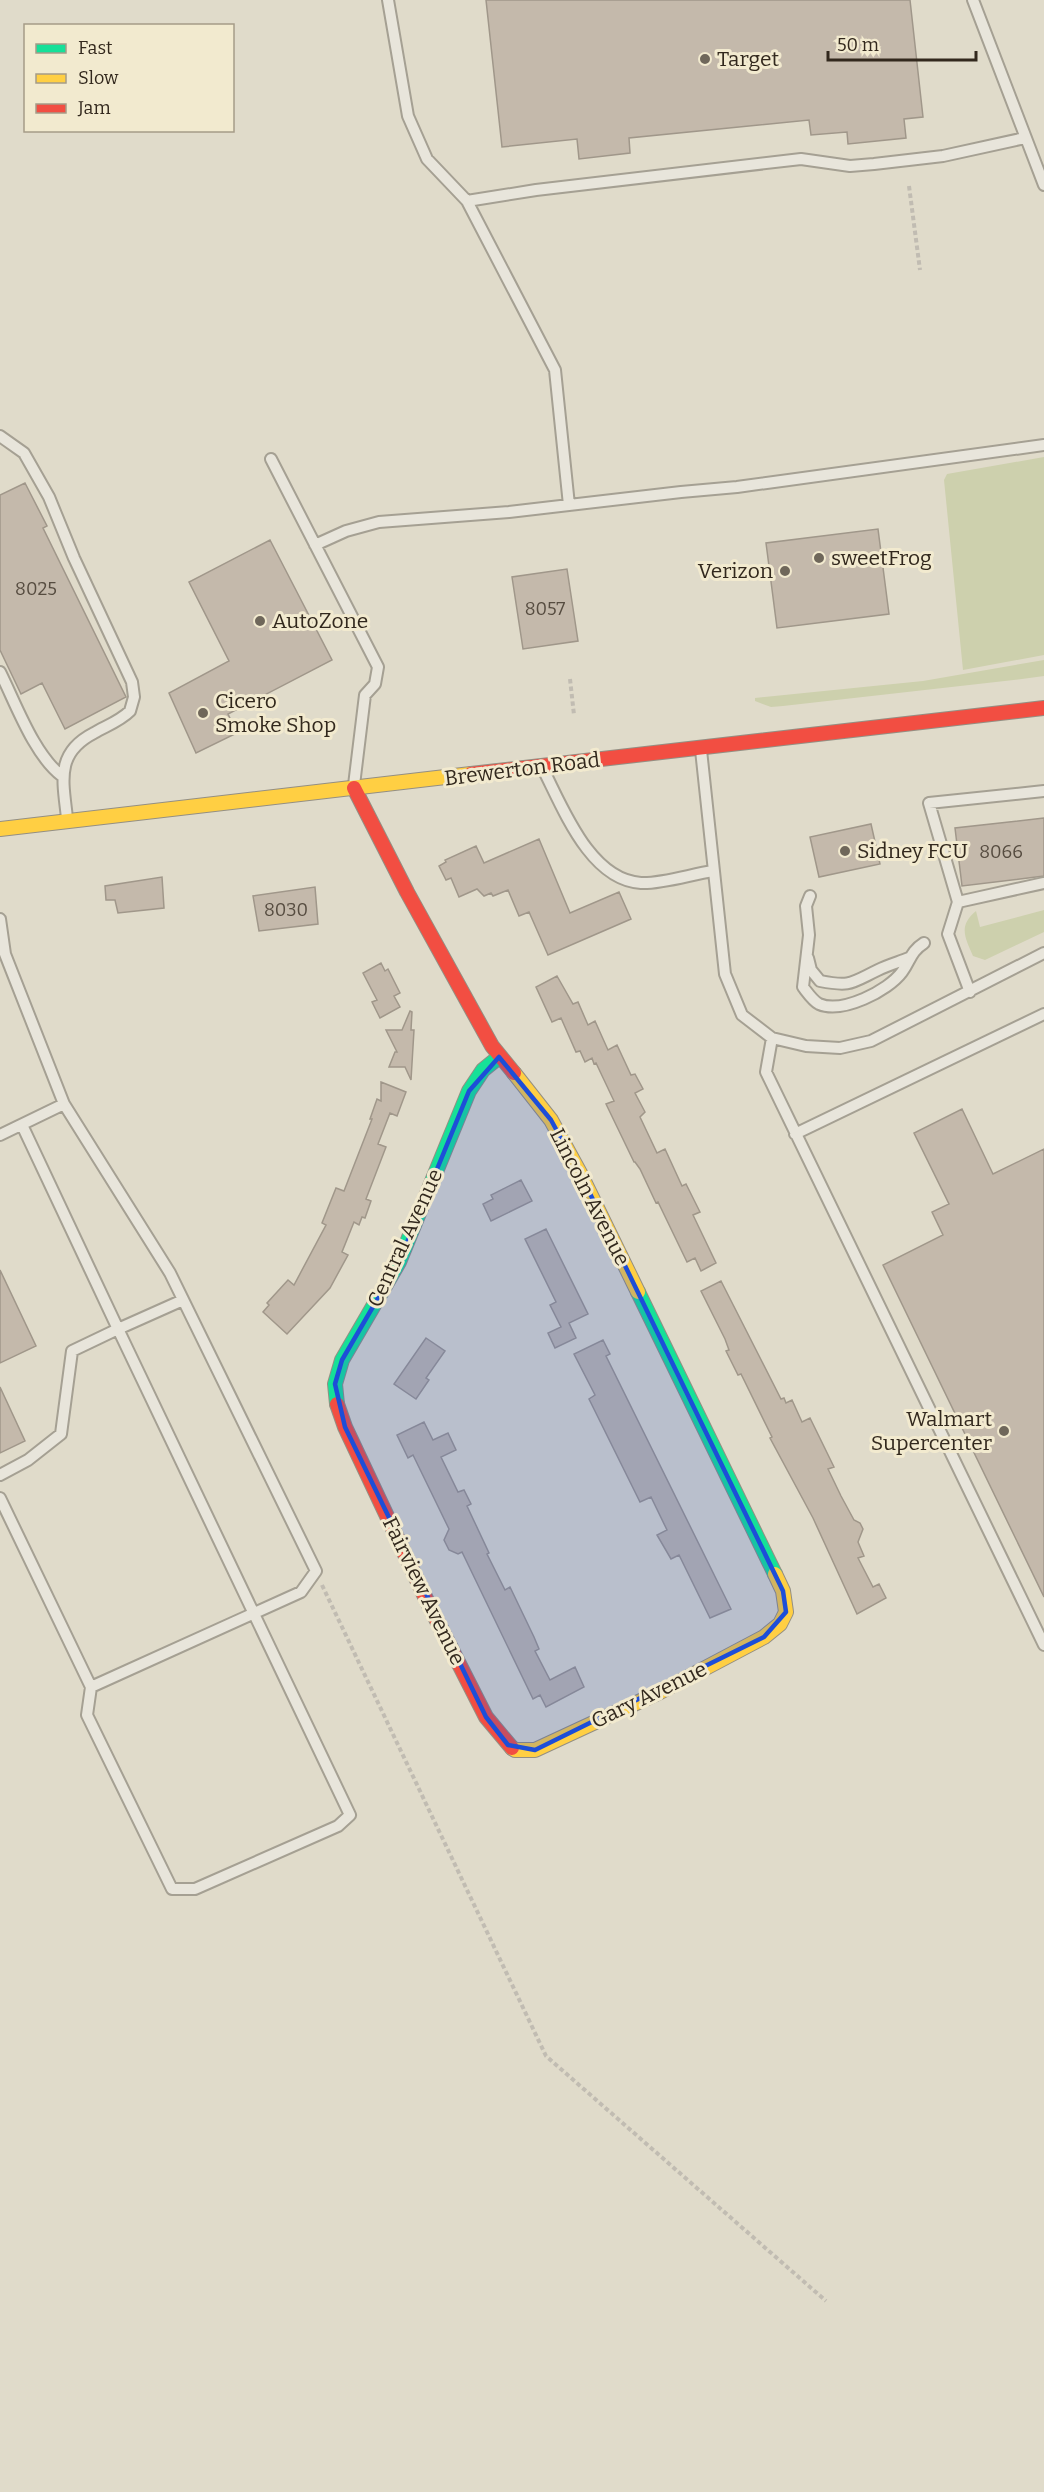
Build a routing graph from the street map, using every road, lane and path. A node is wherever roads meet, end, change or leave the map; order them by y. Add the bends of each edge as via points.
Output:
1 (388, 0) edge
2 (973, 0) edge
3 (1025, 138) junction
4 (1044, 185) edge
5 (909, 186) dead end
6 (467, 201) junction
7 (920, 270) dead end
8 (0, 436) edge
9 (1044, 445) edge
10 (271, 459) dead end
11 (569, 505) junction
12 (315, 544) junction
13 (0, 672) edge
14 (570, 679) dead end
15 (1044, 708) edge
16 (574, 715) dead end
17 (701, 748) junction
18 (542, 766) junction
19 (62, 776) junction
20 (354, 788) junction
21 (1044, 790) edge
22 (67, 821) junction
23 (0, 829) edge
24 (713, 871) junction
25 (1044, 883) edge
26 (810, 896) dead end
27 (958, 902) junction
28 (0, 919) edge
29 (924, 943) dead end
30 (806, 951) junction
31 (1044, 954) edge
32 (909, 958) junction
33 (970, 992) junction
34 (1044, 1014) edge
35 (772, 1038) junction
36 (499, 1056) junction
37 (64, 1104) junction
38 (22, 1125) junction
39 (795, 1134) junction
40 (0, 1135) edge
41 (183, 1300) junction
42 (118, 1329) junction
43 (345, 1427) joint
44 (0, 1475) edge
45 (0, 1498) edge
46 (316, 1571) junction
47 (255, 1613) junction
48 (780, 1624) joint
49 (1044, 1645) edge
50 (91, 1687) junction
51 (513, 1748) joint
52 (826, 2301) dead end

1 - 6 lane via 408,116 427,159
2 - 3 lane
3 - 4 lane
3 - 6 lane via 944,156 850,166 801,159
5 - 7 path
6 - 11 lane via 555,370
8 - 19 lane via 24,453 49,497 132,682 135,697 130,711 74,747 66,758
9 - 11 lane via 737,487
10 - 12 lane
11 - 12 lane via 379,522
12 - 20 lane via 378,667 375,684 366,695
13 - 19 lane via 39,749
14 - 16 path
15 - 17 street, Brewerton Road
17 - 18 street, Brewerton Road
17 - 24 lane
18 - 20 street, Brewerton Road
18 - 24 lane via 580,839 608,872 642,883
19 - 22 lane
20 - 22 street, Brewerton Road
20 - 36 street, Lincoln Avenue
21 - 27 lane via 928,804
22 - 23 street, Brewerton Road
24 - 35 lane via 725,974 742,1014
25 - 27 lane
26 - 30 lane
27 - 33 lane via 948,934
28 - 37 lane via 5,954
29 - 32 lane
30 - 32 lane via 811,970 820,981 843,985
30 - 32 lane via 803,987 817,1004 834,1007 887,987 903,972
31 - 33 lane
33 - 35 lane via 871,1041 840,1048
34 - 39 lane
35 - 39 lane via 766,1072
36 - 43 street, Central Avenue via 483,1070 469,1091 399,1262 342,1360 335,1384
36 - 48 street, Lincoln Avenue via 546,1113 580,1173 783,1591 786,1612
37 - 38 lane
37 - 41 lane
38 - 40 lane
38 - 42 lane
39 - 49 lane
41 - 42 lane
41 - 46 lane
42 - 44 lane via 72,1351 61,1434 28,1460
42 - 47 lane
43 - 51 street, Fairview Avenue via 486,1717
45 - 50 lane
46 - 47 lane via 301,1592
46 - 52 path via 546,2056
47 - 50 lane
47 - 50 lane via 350,1815 338,1826 195,1889 172,1889 87,1715
48 - 51 street, Gary Avenue via 764,1637 670,1687 535,1750

